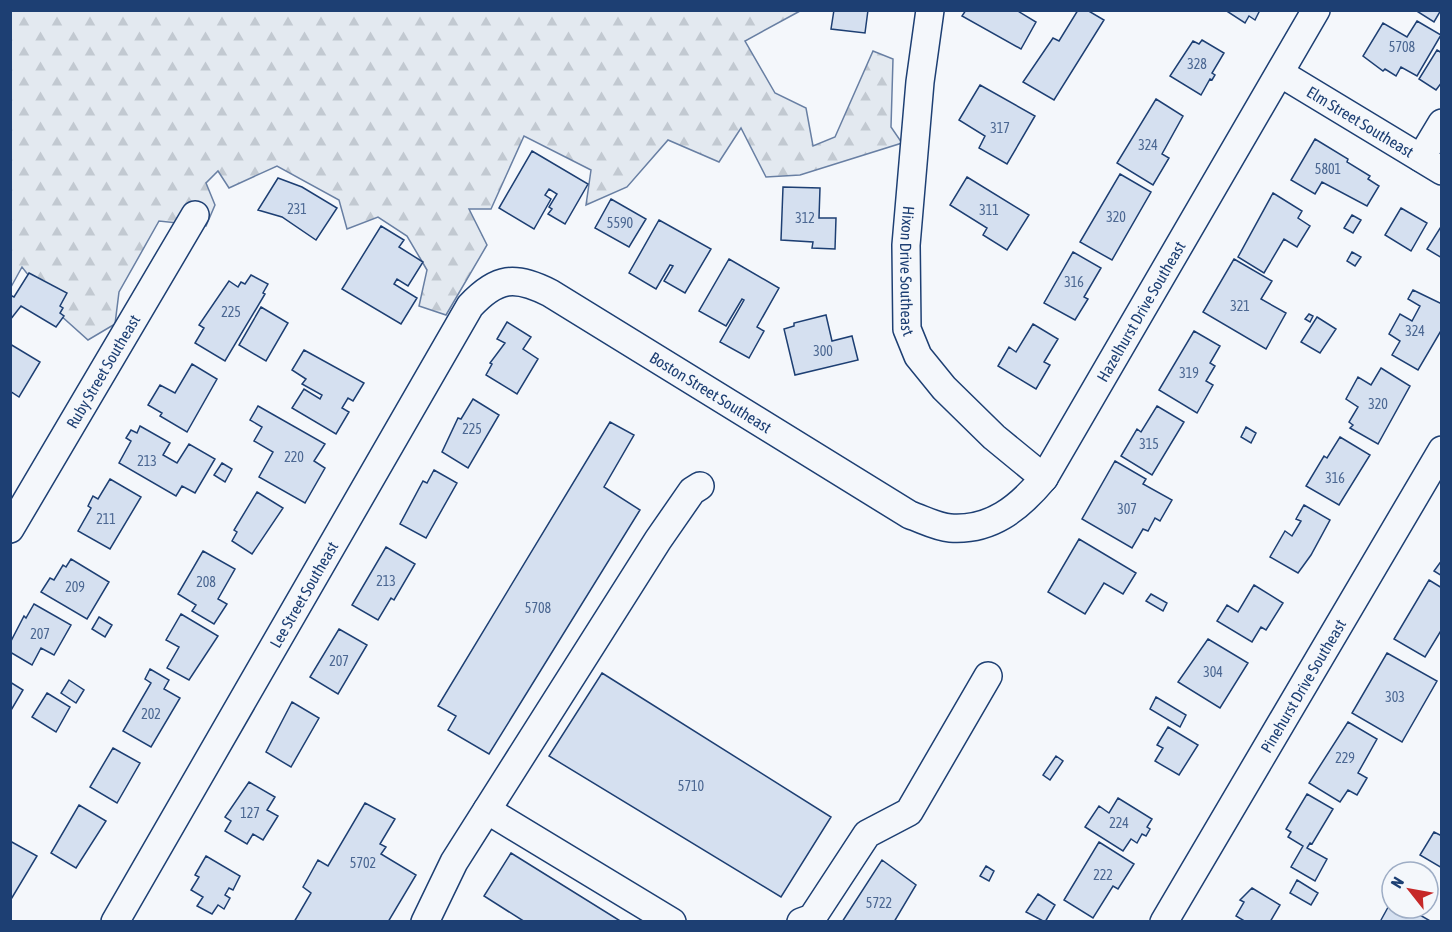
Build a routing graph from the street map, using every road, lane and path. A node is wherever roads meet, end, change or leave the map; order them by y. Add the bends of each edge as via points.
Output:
1 (930, 10) edge
2 (1316, 10) edge
3 (1280, 73) junction
4 (1442, 123) edge
5 (1431, 165) edge
6 (195, 214) dead end
7 (507, 281) joint
8 (1442, 450) edge
9 (1044, 478) junction
10 (700, 486) dead end
11 (910, 515) joint
12 (10, 529) edge
13 (988, 676) dead end
14 (487, 810) junction
15 (115, 921) edge
16 (425, 921) edge
17 (672, 921) edge
18 (801, 921) edge
19 (1164, 921) edge

1 - 9 street, Hixon Drive Southeast via 906,245 907,329 918,356 944,388
2 - 3 street, Hazelhurst Drive Southeast
3 - 5 street, Elm Street Southeast
3 - 9 street, Hazelhurst Drive Southeast
4 - 5 street
6 - 12 street, Ruby Street Southeast
7 - 11 street, Boston Street Southeast via 529,282 550,293
7 - 15 street, Lee Street Southeast via 486,289 470,306
8 - 19 street, Pinehurst Drive Southeast
9 - 11 street, Hazelhurst Drive Southeast via 1024,501 994,522 950,528
10 - 14 street via 692,490 658,540
13 - 18 street via 909,812 867,834 812,918
14 - 16 street via 454,862
14 - 17 street

